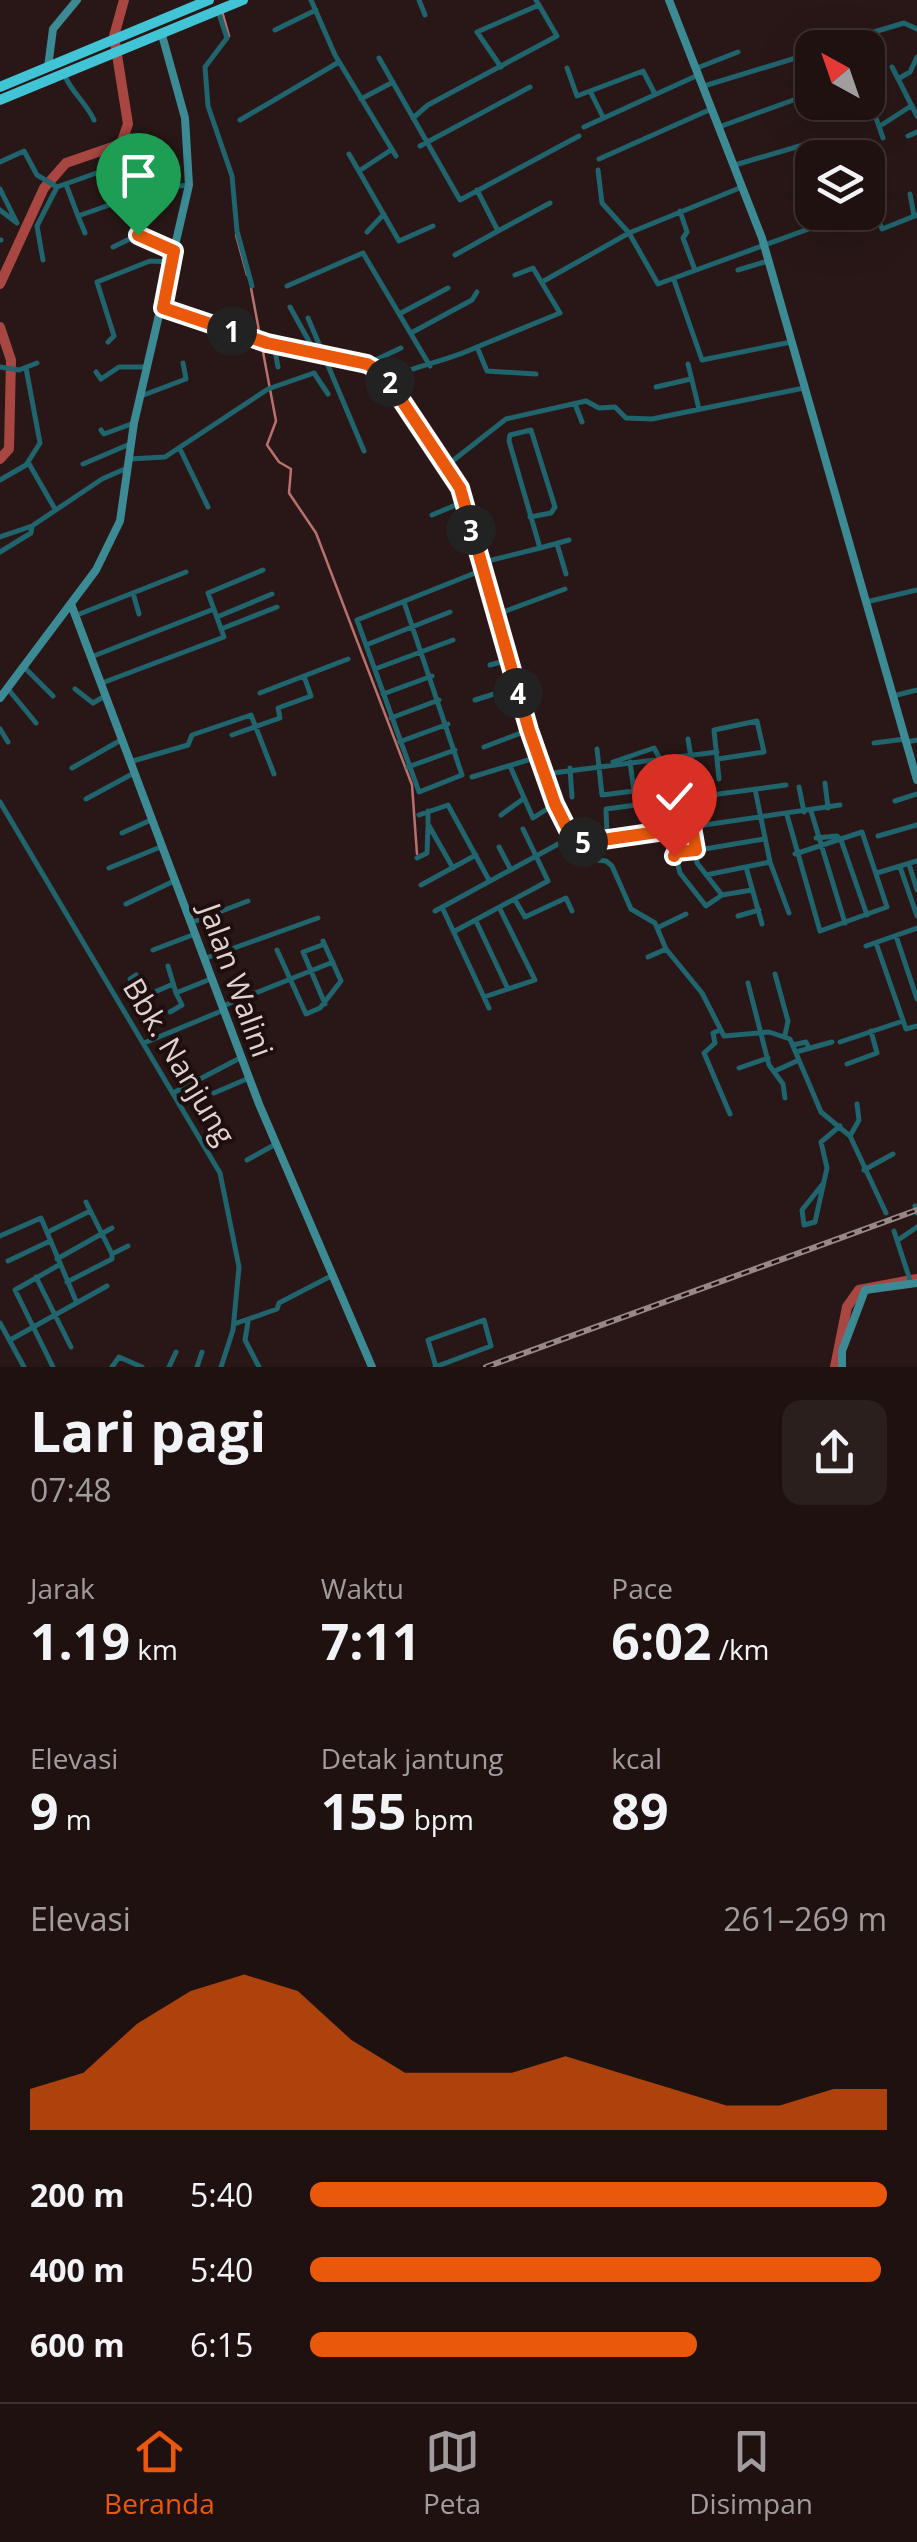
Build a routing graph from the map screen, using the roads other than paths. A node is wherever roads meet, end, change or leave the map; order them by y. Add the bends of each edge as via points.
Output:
1 (77, 0) edge
2 (209, 0) edge
3 (243, 0) edge
4 (312, 0) edge
5 (418, 0) edge
6 (668, 0) edge
7 (537, 2) edge
8 (191, 4) edge
9 (221, 10) junction
10 (316, 10) junction
11 (425, 15) dead end
12 (917, 29) edge
13 (275, 30) dead end
14 (881, 30) edge
15 (162, 35) junction
16 (102, 52) junction
17 (738, 52) dead end
18 (917, 57) edge
19 (380, 58) dead end
20 (795, 59) edge
21 (339, 62) junction
22 (48, 67) junction
23 (501, 67) junction
24 (567, 68) dead end
25 (892, 68) dead end
26 (695, 72) junction
27 (64, 73) junction
28 (898, 80) junction
29 (393, 82) junction
30 (0, 87) edge
31 (530, 87) dead end
32 (701, 87) junction
33 (592, 93) junction
34 (655, 94) junction
35 (361, 99) junction
36 (795, 99) edge
37 (0, 100) edge
38 (912, 106) junction
39 (709, 110) junction
40 (917, 116) edge
41 (603, 117) junction
42 (413, 118) junction
43 (94, 120) dead end
44 (240, 120) dead end
45 (877, 120) edge
46 (879, 126) junction
47 (584, 127) dead end
48 (716, 128) junction
49 (917, 132) edge
50 (579, 136) dead end
51 (908, 136) dead end
52 (884, 138) dead end
53 (423, 144) junction
54 (795, 146) edge
55 (348, 154) dead end
56 (599, 159) dead end
57 (0, 162) edge
58 (732, 166) junction
59 (598, 170) dead end
60 (359, 171) junction
61 (55, 186) junction
62 (67, 186) junction
63 (190, 186) junction
64 (742, 187) junction
65 (0, 189) edge
66 (143, 190) dead end
67 (477, 190) junction
68 (910, 194) dead end
69 (114, 203) junction
70 (550, 203) dead end
71 (0, 210) edge
72 (680, 211) junction
73 (384, 214) junction
74 (78, 216) junction
75 (916, 216) edge
76 (433, 226) dead end
77 (803, 230) edge
78 (885, 230) edge
79 (498, 231) junction
80 (367, 232) dead end
81 (85, 233) dead end
82 (629, 234) junction
83 (138, 235) junction
84 (763, 244) junction
85 (113, 247) dead end
86 (174, 251) junction
87 (455, 256) dead end
88 (42, 260) dead end
89 (768, 261) junction
90 (172, 262) junction
91 (695, 270) junction
92 (738, 270) dead end
93 (516, 275) dead end
94 (674, 279) junction
95 (542, 282) junction
96 (252, 286) dead end
97 (287, 286) dead end
98 (448, 288) dead end
99 (476, 292) dead end
100 (290, 307) dead end
101 (163, 308) junction
102 (401, 314) junction
103 (308, 318) dead end
104 (411, 333) junction
105 (108, 342) dead end
106 (791, 342) junction
107 (268, 343) junction
108 (477, 347) junction
109 (401, 348) dead end
110 (316, 354) junction
111 (326, 356) junction
112 (37, 362) dead end
113 (183, 362) dead end
114 (367, 364) junction
115 (688, 364) dead end
116 (430, 366) junction
117 (3, 367) edge
118 (148, 367) junction
119 (278, 367) dead end
120 (22, 369) junction
121 (96, 372) dead end
122 (536, 374) dead end
123 (388, 379) junction
124 (691, 379) junction
125 (656, 387) dead end
126 (804, 388) junction
127 (328, 394) dead end
128 (141, 396) junction
129 (575, 404) junction
130 (698, 409) junction
131 (582, 422) dead end
132 (134, 423) junction
133 (101, 430) dead end
134 (130, 444) junction
135 (180, 449) junction
136 (364, 451) dead end
137 (28, 462) junction
138 (128, 463) junction
139 (83, 464) dead end
140 (446, 466) junction
141 (0, 480) edge
142 (463, 502) junction
143 (208, 507) dead end
144 (55, 509) junction
145 (432, 515) dead end
146 (530, 517) junction
147 (32, 526) junction
148 (0, 537) edge
149 (569, 540) dead end
150 (557, 544) junction
151 (540, 548) junction
152 (0, 552) edge
153 (481, 566) junction
154 (263, 570) dead end
155 (186, 572) dead end
156 (566, 574) dead end
157 (565, 589) dead end
158 (917, 590) edge
159 (132, 593) junction
160 (272, 594) dead end
161 (404, 602) junction
162 (866, 602) junction
163 (71, 604) junction
164 (277, 607) dead end
165 (214, 609) junction
166 (450, 612) dead end
167 (140, 614) dead end
168 (77, 615) junction
169 (494, 615) junction
170 (217, 617) junction
171 (414, 627) junction
172 (222, 630) junction
173 (453, 640) dead end
174 (366, 645) junction
175 (423, 650) junction
176 (90, 657) junction
177 (348, 659) dead end
178 (508, 660) junction
179 (490, 665) dead end
180 (24, 667) junction
181 (374, 669) junction
182 (304, 676) junction
183 (432, 676) junction
184 (102, 683) junction
185 (516, 687) junction
186 (8, 688) junction
187 (75, 689) dead end
188 (917, 690) edge
189 (260, 693) dead end
190 (382, 694) junction
191 (53, 696) dead end
192 (106, 696) junction
193 (893, 696) junction
194 (0, 698) edge
195 (440, 700) junction
196 (475, 700) dead end
197 (391, 718) junction
198 (36, 723) dead end
199 (448, 724) junction
200 (256, 727) junction
201 (0, 729) edge
202 (529, 730) junction
203 (232, 735) dead end
204 (124, 738) junction
205 (688, 739) dead end
206 (917, 740) edge
207 (906, 741) junction
208 (8, 742) dead end
209 (400, 742) junction
210 (874, 743) dead end
211 (484, 747) dead end
212 (597, 748) dead end
213 (455, 750) junction
214 (718, 755) junction
215 (538, 756) junction
216 (691, 756) junction
217 (660, 758) junction
218 (133, 762) junction
219 (630, 762) junction
220 (599, 764) junction
221 (611, 764) junction
222 (510, 766) junction
223 (915, 766) edge
224 (408, 767) junction
225 (72, 768) dead end
226 (570, 768) junction
227 (137, 772) junction
228 (274, 774) dead end
229 (545, 774) junction
230 (472, 777) dead end
231 (719, 779) dead end
232 (917, 780) edge
233 (824, 783) dead end
234 (786, 786) dead end
235 (667, 787) dead end
236 (799, 787) dead end
237 (755, 790) junction
238 (917, 794) edge
239 (86, 798) dead end
240 (572, 798) dead end
241 (523, 799) junction
242 (690, 799) junction
243 (895, 801) dead end
244 (0, 802) edge
245 (555, 804) junction
246 (840, 804) dead end
247 (828, 808) junction
248 (428, 811) junction
249 (808, 811) junction
250 (419, 815) dead end
251 (501, 815) dead end
252 (787, 815) junction
253 (154, 818) junction
254 (760, 818) junction
255 (428, 824) junction
256 (917, 825) edge
257 (692, 827) junction
258 (523, 829) dead end
259 (122, 834) dead end
260 (878, 836) dead end
261 (607, 838) junction
262 (816, 838) junction
263 (764, 839) junction
264 (841, 840) junction
265 (573, 841) junction
266 (163, 846) junction
267 (440, 846) junction
268 (499, 846) dead end
269 (818, 846) junction
270 (696, 850) junction
271 (427, 853) junction
272 (795, 854) junction
273 (476, 855) junction
274 (537, 856) junction
275 (417, 858) dead end
276 (770, 862) junction
277 (917, 862) edge
278 (909, 864) junction
279 (746, 867) junction
280 (900, 867) junction
281 (110, 868) dead end
282 (453, 868) junction
283 (510, 870) junction
284 (877, 873) junction
285 (706, 874) junction
286 (176, 880) junction
287 (489, 880) junction
288 (421, 885) dead end
289 (752, 890) junction
290 (917, 890) edge
291 (722, 894) junction
292 (515, 900) junction
293 (248, 902) dead end
294 (126, 904) dead end
295 (442, 907) junction
296 (500, 909) junction
297 (759, 910) junction
298 (435, 911) dead end
299 (572, 911) dead end
300 (789, 913) dead end
301 (686, 914) dead end
302 (867, 915) junction
303 (738, 916) dead end
304 (917, 916) edge
305 (318, 918) dead end
306 (476, 920) junction
307 (193, 922) junction
308 (845, 923) junction
309 (762, 924) dead end
310 (657, 928) junction
311 (917, 928) edge
312 (455, 931) junction
313 (198, 933) junction
314 (896, 936) junction
315 (876, 943) junction
316 (866, 946) dead end
317 (666, 949) junction
318 (153, 950) dead end
319 (277, 950) dead end
320 (648, 956) dead end
321 (206, 958) junction
322 (333, 962) junction
323 (168, 966) dead end
324 (311, 972) junction
325 (136, 974) dead end
326 (775, 974) dead end
327 (212, 978) junction
328 (290, 980) junction
329 (173, 984) junction
330 (748, 984) dead end
331 (508, 989) junction
332 (176, 993) junction
333 (484, 998) junction
334 (917, 998) edge
335 (324, 1004) junction
336 (224, 1008) junction
337 (490, 1008) dead end
338 (170, 1012) dead end
339 (903, 1021) junction
340 (917, 1026) edge
341 (720, 1030) junction
342 (764, 1032) junction
343 (871, 1032) junction
344 (786, 1035) junction
345 (143, 1044) junction
346 (795, 1048) junction
347 (242, 1057) junction
348 (768, 1058) junction
349 (799, 1060) junction
350 (848, 1064) dead end
351 (739, 1068) dead end
352 (775, 1071) junction
353 (249, 1078) junction
354 (173, 1093) junction
355 (214, 1093) dead end
356 (785, 1098) dead end
357 (857, 1104) dead end
358 (730, 1114) dead end
359 (840, 1126) junction
360 (850, 1136) junction
361 (276, 1144) junction
362 (893, 1154) dead end
363 (246, 1160) dead end
364 (864, 1170) junction
365 (822, 1186) junction
366 (86, 1202) dead end
367 (90, 1212) junction
368 (886, 1213) dead end
369 (917, 1227) edge
370 (112, 1228) dead end
371 (894, 1231) dead end
372 (48, 1232) junction
373 (100, 1235) junction
374 (0, 1236) edge
375 (898, 1240) junction
376 (50, 1241) junction
377 (128, 1246) dead end
378 (112, 1254) junction
379 (8, 1261) dead end
380 (58, 1262) junction
381 (333, 1275) junction
382 (36, 1276) junction
383 (912, 1281) edge
384 (66, 1282) junction
385 (106, 1286) dead end
386 (76, 1301) junction
387 (56, 1317) junction
388 (248, 1322) junction
389 (0, 1323) edge
390 (234, 1324) junction
391 (34, 1328) junction
392 (10, 1340) junction
393 (70, 1346) dead end
394 (176, 1352) dead end
395 (202, 1352) dead end
396 (24, 1367) edge
397 (52, 1367) edge
398 (112, 1367) edge
399 (142, 1367) edge
400 (169, 1367) edge
401 (197, 1367) edge
402 (221, 1367) edge
403 (259, 1367) edge
404 (372, 1367) edge
405 (435, 1367) edge
406 (842, 1367) edge

1 - 22 street via 53,29
2 - 8 highway
3 - 9 highway
4 - 10 street
5 - 11 street
6 - 26 street
7 - 23 street via 556,36
7 - 23 street via 476,32
8 - 16 highway
9 - 15 highway
9 - 96 street via 227,38 205,67 208,106 232,176
10 - 13 street
10 - 21 street
12 - 14 street via 904,23
15 - 16 highway
15 - 63 street via 185,118
16 - 22 highway
16 - 27 highway
17 - 26 street
18 - 28 street
19 - 29 street
20 - 32 street
21 - 35 street
21 - 44 street
22 - 30 highway
23 - 42 street
24 - 33 street via 576,94
25 - 28 street
26 - 32 street
26 - 34 street
27 - 37 highway
27 - 43 street
28 - 38 street
29 - 35 street
29 - 42 street
31 - 53 street
32 - 39 street
33 - 34 street via 643,71
33 - 41 street
34 - 41 street
35 - 60 street via 394,153
36 - 48 street
38 - 40 street
38 - 46 street
39 - 48 street
39 - 56 street
41 - 47 street
42 - 53 street
45 - 46 street
46 - 52 street
48 - 58 street
49 - 51 street
50 - 67 street
53 - 67 street via 460,200
54 - 58 street
55 - 60 street
57 - 61 street via 24,151 38,175
58 - 64 street
59 - 82 street via 602,203
60 - 73 street
61 - 62 street
61 - 88 street via 36,227
62 - 69 street via 102,171
62 - 74 street
63 - 66 street
63 - 86 street
64 - 72 street
64 - 84 street
65 - 71 street via 17,223
67 - 79 street
68 - 75 street
69 - 74 street
69 - 83 street
70 - 79 street
72 - 82 street
72 - 91 street
73 - 76 street via 400,241
73 - 80 street
74 - 81 street
75 - 78 street
77 - 84 street
79 - 87 street
82 - 94 street via 658,284
82 - 95 street
83 - 85 street
83 - 86 street
84 - 89 street
84 - 91 street
86 - 90 street
89 - 92 street
89 - 106 street
90 - 101 street
90 - 105 street via 150,261 97,282 114,336
91 - 94 street
93 - 95 street via 533,268
94 - 106 street via 702,360
95 - 108 street via 560,313
97 - 102 street via 358,252
98 - 102 street
99 - 104 street
100 - 110 street
101 - 107 street
101 - 118 street
102 - 104 street
103 - 111 street
104 - 116 street
106 - 126 street
107 - 110 street
107 - 119 street
108 - 116 street
108 - 122 street via 486,371
109 - 114 street
110 - 111 street
111 - 114 street
111 - 136 street
112 - 120 street
113 - 128 street via 186,380
114 - 123 street
115 - 124 street
116 - 123 street
117 - 120 street
118 - 121 street via 120,367 101,379
118 - 128 street
120 - 137 street via 42,434
123 - 140 street
124 - 125 street
124 - 130 street
126 - 130 street
126 - 162 street
127 - 135 street via 316,373 270,388
128 - 132 street
129 - 130 street via 615,407 626,418
129 - 131 street
129 - 140 street via 503,420
132 - 133 street
132 - 134 street
134 - 138 street
134 - 139 street
135 - 138 street
135 - 143 street
137 - 141 street
137 - 144 street
138 - 144 street
138 - 163 street via 115,539
140 - 142 street
142 - 145 street
142 - 153 street
144 - 147 street
146 - 146 street via 508,437 531,430 555,507
146 - 151 street
147 - 148 street
147 - 152 street
149 - 150 street
150 - 151 street
150 - 156 street
151 - 153 street
153 - 161 street
153 - 169 street
154 - 165 street via 209,591
155 - 159 street
157 - 169 street
158 - 162 street
159 - 167 street
159 - 168 street
160 - 170 street
161 - 171 street
161 - 174 street via 357,620
162 - 193 street
163 - 168 street, Jalan Walini
163 - 180 street
164 - 172 street
165 - 170 street
165 - 176 street
166 - 171 street
168 - 176 street, Jalan Walini
169 - 178 street
170 - 172 street
171 - 174 street
171 - 175 street
172 - 184 street via 224,637
173 - 175 street
174 - 181 street
175 - 181 street
175 - 183 street
176 - 184 street, Jalan Walini
177 - 182 street
178 - 179 street
178 - 185 street
180 - 186 street
180 - 191 street
181 - 190 street
182 - 189 street
182 - 200 street via 311,696 278,708 280,718
183 - 190 street
183 - 195 street
184 - 192 street, Jalan Walini
185 - 196 street
185 - 202 street
186 - 194 street
186 - 198 street
187 - 192 street via 93,703
188 - 193 street
190 - 197 street
192 - 204 street, Jalan Walini
193 - 207 street
195 - 197 street
195 - 199 street
197 - 209 street
199 - 209 street
199 - 213 street
200 - 203 street
200 - 218 street via 251,715
200 - 228 street
201 - 208 street
202 - 211 street
202 - 215 street
204 - 218 street, Jalan Walini
204 - 225 street
205 - 216 street
206 - 207 street
207 - 210 street
207 - 223 street
209 - 224 street
212 - 220 street
213 - 224 street
213 - 224 street via 462,776 447,782 418,792
214 - 214 street via 715,729 758,721 764,752
214 - 216 street
214 - 231 street
215 - 222 street
215 - 229 street
216 - 217 street
216 - 235 street via 694,783
217 - 219 street
217 - 221 street via 654,748
218 - 227 street, Jalan Walini
219 - 220 street via 634,791 603,795
219 - 221 street
220 - 221 street
220 - 226 street
222 - 230 street
222 - 241 street
223 - 232 street
226 - 229 street
226 - 240 street
227 - 239 street
227 - 253 street, Jalan Walini
229 - 245 street
233 - 247 street
234 - 237 street
236 - 249 street
237 - 242 street
237 - 254 street
238 - 243 street
241 - 245 street via 533,818
241 - 251 street
242 - 257 street
242 - 261 street via 606,809
244 - 345 street, Bbk. Nanjung
245 - 265 street
246 - 247 street
247 - 249 street
248 - 250 street
248 - 255 street
248 - 273 street via 449,806
249 - 252 street
249 - 262 street
252 - 254 street
252 - 272 street
253 - 259 street
253 - 266 street, Jalan Walini
254 - 257 street
254 - 263 street
255 - 267 street
255 - 271 street
256 - 260 street
257 - 261 street
257 - 270 street
258 - 274 street
261 - 265 street
262 - 264 street
262 - 269 street
263 - 270 street
263 - 276 street
264 - 269 street
264 - 284 street via 862,832
264 - 302 street
265 - 274 street
265 - 310 street via 588,859 608,862 631,908
266 - 281 street
266 - 286 street, Jalan Walini
267 - 271 street
267 - 282 street
268 - 283 street
269 - 272 street
269 - 308 street
270 - 285 street
270 - 291 street via 676,852 680,873 706,906
271 - 275 street
272 - 308 street via 820,931
273 - 282 street
273 - 287 street
274 - 283 street
274 - 292 street via 548,881
276 - 279 street
276 - 300 street
277 - 278 street
278 - 280 street
278 - 290 street
279 - 285 street
279 - 289 street
280 - 284 street
280 - 304 street
282 - 288 street
283 - 287 street
284 - 302 street via 887,907
285 - 291 street
286 - 294 street
286 - 307 street, Jalan Walini
287 - 295 street
289 - 291 street
289 - 297 street
292 - 296 street
292 - 299 street via 525,917 566,898
293 - 307 street
295 - 298 street
295 - 312 street
296 - 306 street
296 - 331 street via 534,979
297 - 303 street
297 - 309 street
301 - 310 street
302 - 308 street
305 - 321 street
306 - 312 street
306 - 331 street
307 - 313 street, Jalan Walini
310 - 317 street
311 - 314 street
312 - 333 street
313 - 318 street
313 - 321 street, Jalan Walini
314 - 315 street
314 - 334 street
315 - 316 street
315 - 339 street
317 - 320 street
317 - 341 street via 702,992
319 - 328 street
321 - 327 street, Jalan Walini
322 - 324 street
322 - 324 street via 323,942 302,952
322 - 335 street via 341,981
323 - 329 street
324 - 328 street
324 - 335 street
325 - 329 street via 130,979 141,998
326 - 344 street
327 - 332 street
327 - 336 street, Jalan Walini
328 - 335 street via 304,1014
328 - 336 street
329 - 332 street
330 - 342 street
331 - 333 street
332 - 338 street via 182,1005
333 - 337 street
336 - 345 street
336 - 347 street, Jalan Walini
339 - 340 street via 907,1029
339 - 343 street
341 - 342 street via 725,1036
341 - 358 street via 704,1052
342 - 344 street
342 - 348 street
343 - 346 street
343 - 350 street via 877,1053
344 - 346 street
345 - 354 street, Bbk. Nanjung
346 - 349 street
347 - 353 street, Jalan Walini
347 - 354 street
348 - 351 street
348 - 352 street
349 - 352 street
349 - 359 street via 824,1116
352 - 356 street
353 - 355 street
353 - 361 street, Jalan Walini
354 - 390 street, Bbk. Nanjung via 224,1185 238,1246
357 - 360 street via 859,1120
359 - 360 street
359 - 365 street via 821,1142 827,1168
360 - 364 street
361 - 363 street
361 - 381 street, Jalan Walini
362 - 364 street
364 - 368 street
365 - 365 street via 815,1222 804,1225 802,1210
366 - 367 street
367 - 372 street
367 - 373 street
369 - 375 street
370 - 373 street
371 - 375 street
372 - 374 street via 40,1217
372 - 376 street
373 - 378 street
373 - 380 street
375 - 383 street
376 - 379 street
376 - 380 street
377 - 378 street
378 - 384 street
380 - 382 street
380 - 384 street
381 - 388 street
381 - 404 street, Jalan Walini
382 - 387 street
382 - 391 street via 15,1290
383 - 406 street via 865,1290
384 - 386 street
385 - 386 street
386 - 387 street
387 - 391 street
387 - 393 street
388 - 390 street
388 - 403 street via 246,1340
389 - 392 street
390 - 402 street, Bbk. Nanjung
391 - 392 street
391 - 397 street
392 - 396 street
394 - 400 street
395 - 401 street
398 - 399 street via 118,1357
405 - 405 street via 491,1346 484,1320 428,1340

